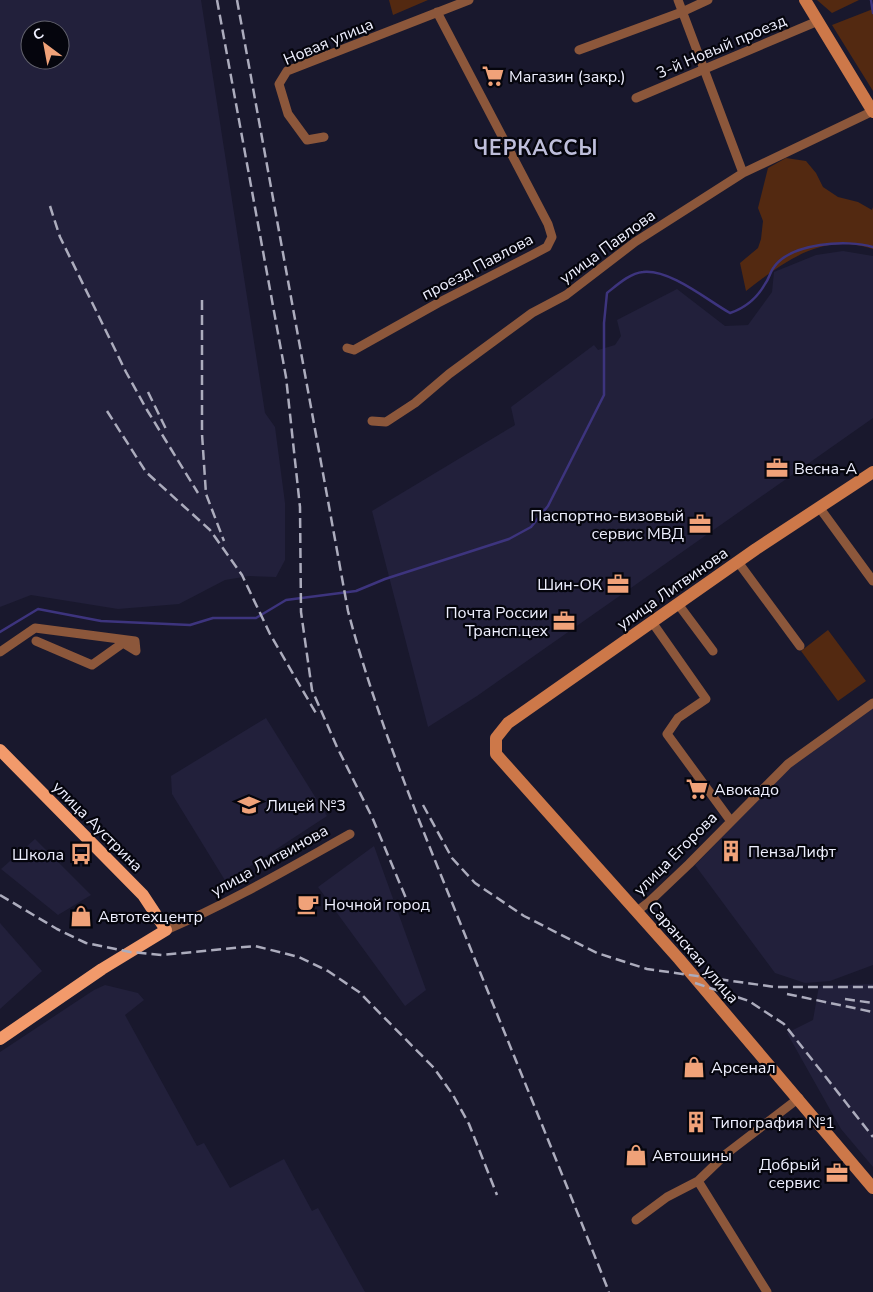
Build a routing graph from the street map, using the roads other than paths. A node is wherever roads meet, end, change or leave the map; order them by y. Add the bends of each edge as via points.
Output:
1 (469, 0) edge
2 (678, 0) edge
3 (708, 0) edge
4 (804, 0) edge
5 (437, 12) junction
6 (682, 12) junction
7 (818, 22) junction
8 (579, 50) dead end
9 (704, 71) junction
10 (636, 98) dead end
11 (873, 111) edge
12 (324, 137) dead end
13 (744, 173) junction
14 (348, 348) dead end
15 (372, 421) dead end
16 (873, 472) edge
17 (818, 507) junction
18 (738, 562) junction
19 (873, 580) edge
20 (678, 604) junction
21 (652, 622) junction
22 (36, 642) dead end
23 (800, 646) dead end
24 (713, 651) dead end
25 (0, 652) edge
26 (873, 703) edge
27 (496, 738) joint
28 (0, 750) edge
29 (730, 820) junction
30 (350, 834) dead end
31 (637, 911) junction
32 (166, 930) junction
33 (0, 1039) edge
34 (799, 1098) junction
35 (698, 1181) junction
36 (873, 1188) edge
37 (636, 1220) dead end
38 (767, 1292) edge

1 - 5 street, Новая улица
2 - 6 street
3 - 6 street
4 - 7 main road
5 - 12 street, Новая улица via 287,71 279,84 288,114 307,140
5 - 14 street, проезд Павлова via 552,237 547,247 532,256 354,350
6 - 8 street
6 - 9 street
7 - 9 street, 3-й Новый проезд
7 - 11 main road
9 - 10 street, 3-й Новый проезд
9 - 13 street
11 - 13 street, улица Павлова
13 - 15 street, улица Павлова via 635,242 566,295 532,313 386,422
16 - 17 main road, улица Литвинова
17 - 18 main road, улица Литвинова
17 - 19 street
18 - 20 main road, улица Литвинова
18 - 23 street
20 - 21 main road, улица Литвинова
20 - 24 street
21 - 27 main road, улица Литвинова via 508,723
21 - 29 street via 706,699 678,718 667,734
22 - 25 street via 92,665 123,643 136,651 135,641 36,628
26 - 29 street, улица Егорова via 788,764
27 - 31 main road, Саранская улица via 496,754
28 - 32 main road, улица Аустрина via 143,895
29 - 31 street, улица Егорова via 689,864
30 - 32 street, улица Литвинова via 254,889
31 - 34 main road, Саранская улица
32 - 33 main road, улица Литвинова via 102,969
34 - 35 street via 726,1154
34 - 36 main road, Саранская улица
35 - 37 street via 667,1197
35 - 38 street

